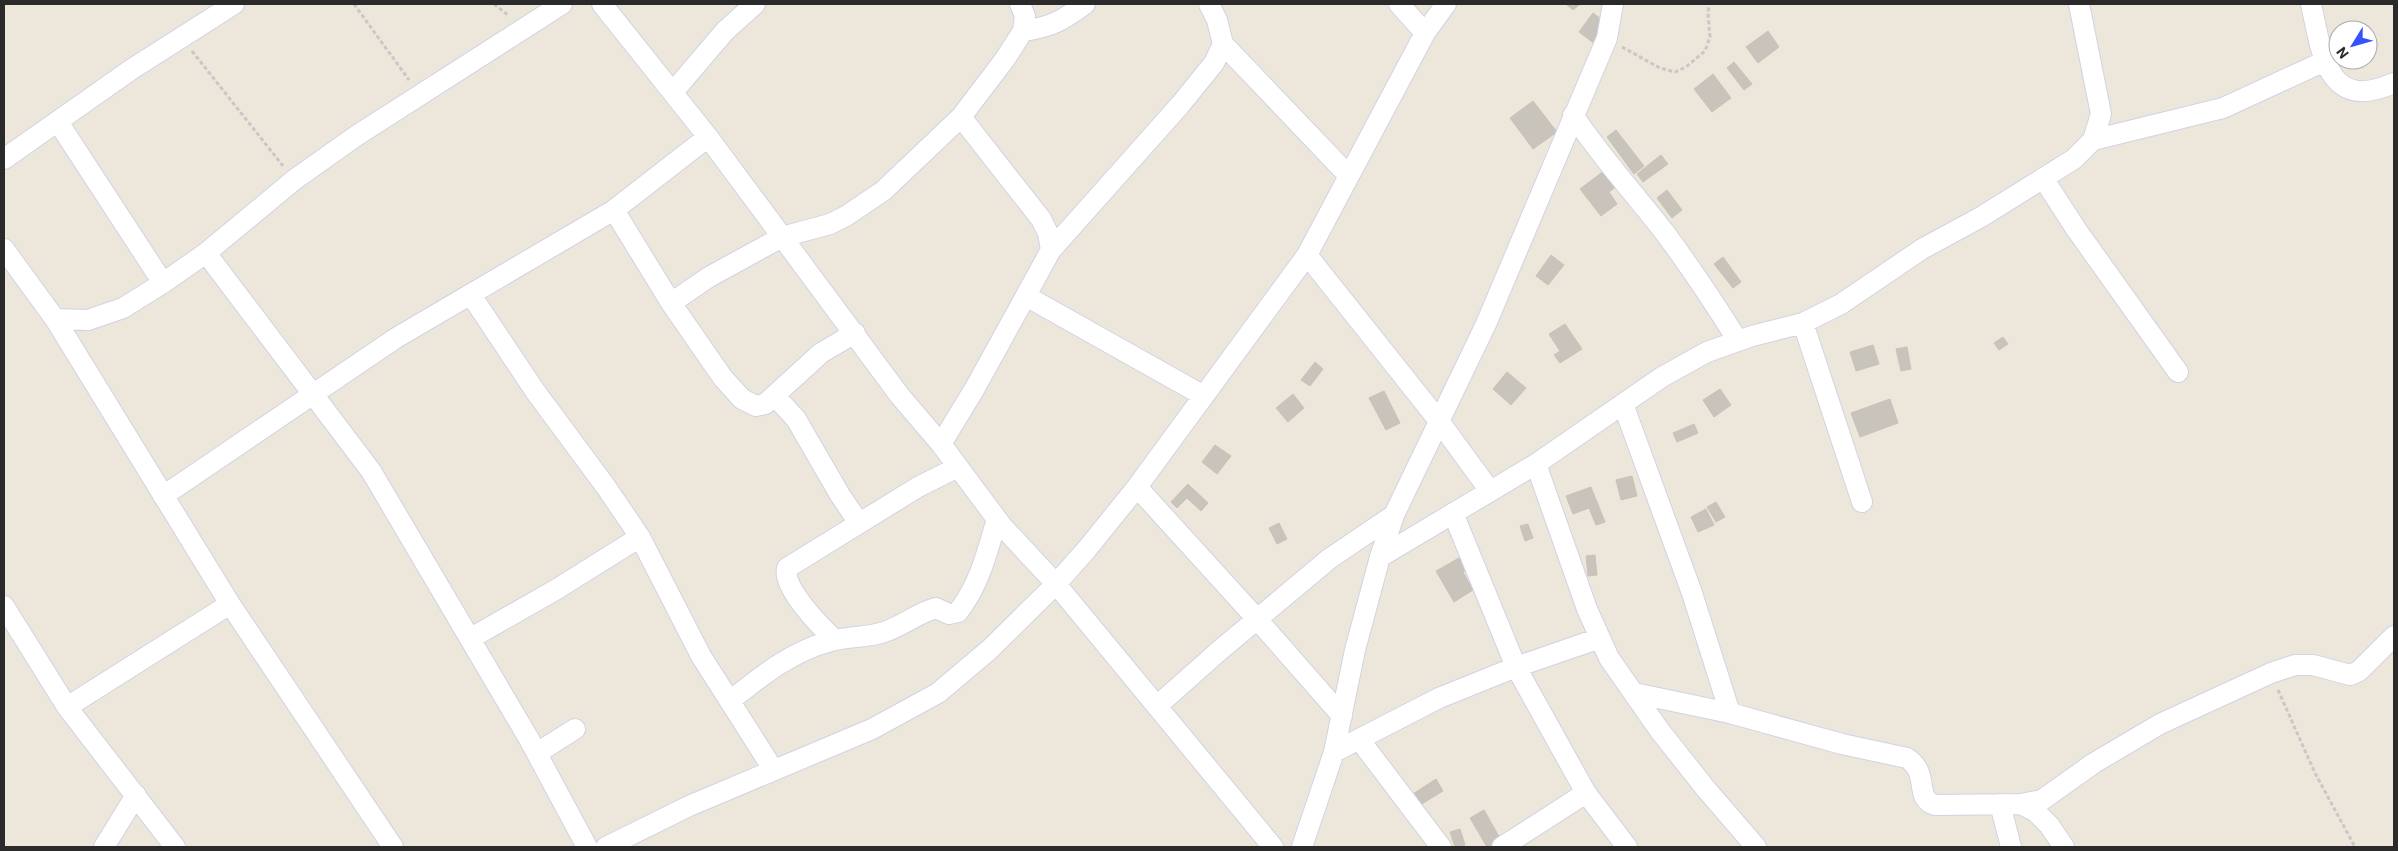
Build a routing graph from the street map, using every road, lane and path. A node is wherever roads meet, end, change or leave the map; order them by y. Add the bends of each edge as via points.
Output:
1 (234, 4) edge
2 (354, 4) edge
3 (562, 4) edge
4 (602, 4) edge
5 (755, 4) edge
6 (1020, 4) edge
7 (1085, 4) edge
8 (1209, 4) edge
9 (1399, 4) edge
10 (1446, 4) edge
11 (1613, 4) edge
12 (1709, 4) edge
13 (2079, 4) edge
14 (2312, 4) edge
15 (1022, 31) junction
16 (1425, 34) junction
17 (181, 37) junction
18 (1607, 38) junction
19 (1224, 44) junction
20 (2325, 61) junction
21 (2394, 82) edge
22 (672, 92) junction
23 (420, 95) junction
24 (1573, 115) junction
25 (961, 117) junction
26 (58, 122) junction
27 (708, 137) junction
28 (2093, 140) junction
29 (4, 159) edge
30 (1349, 176) junction
31 (2043, 178) junction
32 (294, 180) junction
33 (614, 210) junction
34 (782, 237) junction
35 (4, 249) edge
36 (1052, 250) junction
37 (206, 253) junction
38 (1307, 255) junction
39 (164, 283) junction
40 (470, 295) junction
41 (1026, 296) junction
42 (671, 303) junction
43 (55, 319) junction
44 (1803, 323) junction
45 (855, 333) junction
46 (1738, 341) junction
47 (2178, 372) dead end
48 (314, 393) junction
49 (774, 396) junction
50 (1204, 396) junction
51 (1623, 404) junction
52 (1439, 421) junction
53 (941, 444) junction
54 (1536, 464) junction
55 (958, 467) junction
56 (1137, 487) junction
57 (1490, 491) junction
58 (162, 496) junction
59 (1862, 502) dead end
60 (1453, 513) junction
61 (1394, 515) junction
62 (997, 519) junction
63 (859, 524) junction
64 (640, 537) junction
65 (1380, 556) junction
66 (1056, 584) junction
67 (230, 604) junction
68 (4, 606) edge
69 (1257, 619) junction
70 (2394, 636) edge
71 (471, 638) junction
72 (1600, 638) junction
73 (835, 640) junction
74 (1516, 667) junction
75 (2271, 673) junction
76 (1634, 693) junction
77 (730, 701) junction
78 (1157, 706) junction
79 (67, 707) junction
80 (1730, 713) junction
81 (1342, 716) junction
82 (576, 729) dead end
83 (1359, 739) junction
84 (1334, 752) junction
85 (537, 753) junction
86 (773, 769) junction
87 (1586, 793) junction
88 (136, 795) junction
89 (2000, 804) junction
90 (2021, 804) junction
91 (104, 847) edge
92 (175, 847) edge
93 (392, 847) edge
94 (587, 847) edge
95 (606, 847) edge
96 (1273, 847) edge
97 (1302, 847) edge
98 (1441, 847) edge
99 (1502, 847) edge
100 (1627, 847) edge
101 (1756, 847) edge
102 (2011, 847) edge
103 (2064, 847) edge
104 (2355, 847) edge

1 - 17 street
2 - 23 path
3 - 23 street
4 - 22 street
5 - 22 street via 725,31
6 - 15 street via 1025,16
7 - 15 street via 1046,28
8 - 19 street
9 - 16 street
10 - 16 street
11 - 18 street
12 - 18 path via 1710,37 1705,51 1675,72 1653,65
13 - 28 street via 2101,114
14 - 20 street
15 - 25 street
16 - 30 street
17 - 26 street
17 - 32 path
18 - 24 street
19 - 30 street
19 - 36 street via 1214,63 1180,105
20 - 21 street via 2343,87 2358,92 2378,90
20 - 28 street via 2223,108
22 - 27 street
23 - 32 street
24 - 46 street via 1597,151 1681,255
24 - 52 street via 1486,324
25 - 34 street via 884,191 858,209 830,224
25 - 36 street via 1041,219
26 - 29 street
26 - 39 street
27 - 33 street
27 - 34 street
28 - 31 street via 2074,158
30 - 38 street
31 - 44 street via 1922,249 1841,304
31 - 47 street
32 - 37 street
33 - 40 street
33 - 42 street
34 - 42 street via 709,277
34 - 45 street
35 - 43 street
36 - 41 street
37 - 39 street
37 - 48 street
38 - 50 street
38 - 52 street
39 - 43 street via 123,308 88,320
40 - 48 street via 396,338
40 - 64 street
41 - 50 street
41 - 53 street
42 - 49 street via 723,378 742,399 756,406 765,404
43 - 58 street
44 - 46 street
44 - 59 street
45 - 49 street via 821,353
45 - 53 street via 900,396
46 - 51 street via 1707,352
48 - 58 street
48 - 71 street via 371,471
49 - 63 street via 796,419
50 - 56 street
51 - 54 street
51 - 80 street via 1692,593
52 - 57 street
52 - 61 street
53 - 55 street
54 - 57 street
54 - 72 street
55 - 62 street
55 - 63 street via 918,487
56 - 66 street
56 - 69 street
57 - 60 street
58 - 67 street
60 - 65 street
60 - 74 street
61 - 65 street
61 - 69 street via 1329,559
62 - 66 street
62 - 73 street via 982,571 958,612 949,614 936,608 882,633
63 - 73 street via 790,565 786,574 799,599
64 - 71 street
64 - 77 street via 701,656
65 - 81 street via 1355,650
66 - 78 street
66 - 86 street via 989,650 938,694 872,729
67 - 79 street
67 - 93 street
68 - 79 street
69 - 78 street
69 - 81 street
70 - 75 street via 2366,666 2350,675 2313,665 2295,665
71 - 85 street
72 - 74 street
72 - 76 street via 1609,658
73 - 77 street via 809,648 784,661
74 - 83 street via 1439,698
74 - 87 street
75 - 90 street via 2160,724 2042,800
75 - 104 path via 2315,773
76 - 80 street
76 - 101 street via 1700,782
77 - 86 street
78 - 96 street
79 - 88 street
80 - 89 street via 1907,758 1920,772 1928,803
81 - 84 street
82 - 85 street
83 - 84 street
83 - 98 street
84 - 97 street
85 - 94 street
86 - 95 street
87 - 99 street
87 - 100 street
88 - 91 street
88 - 92 street
89 - 90 street
89 - 102 street
90 - 103 street via 2049,824

